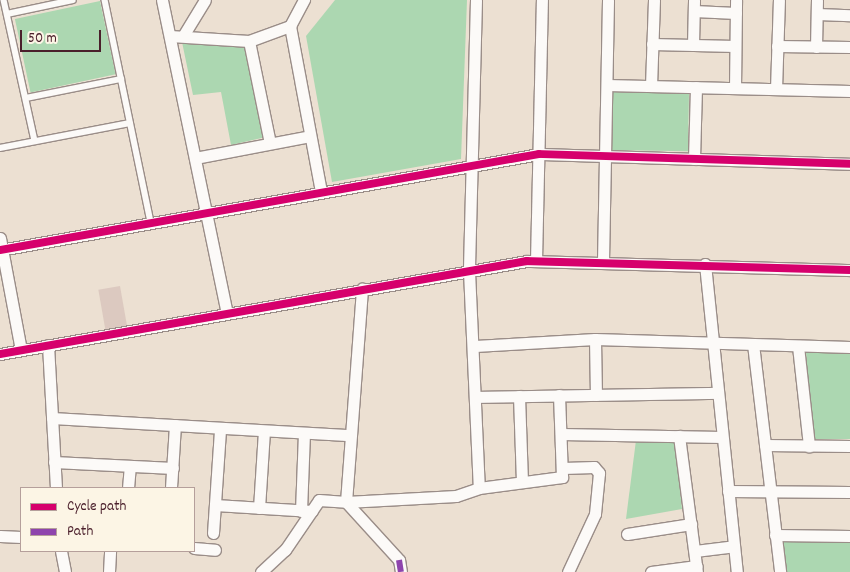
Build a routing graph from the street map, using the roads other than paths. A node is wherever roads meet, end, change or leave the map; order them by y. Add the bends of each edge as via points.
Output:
1 (4, 0) edge
2 (73, 0) edge
3 (104, 0) edge
4 (162, 0) edge
5 (205, 0) edge
6 (304, 0) edge
7 (476, 0) edge
8 (542, 0) edge
9 (608, 0) edge
10 (654, 0) edge
11 (736, 0) edge
12 (779, 0) edge
13 (817, 0) edge
14 (694, 6) edge
15 (736, 13) junction
16 (7, 14) junction
17 (817, 14) junction
18 (850, 15) edge
19 (290, 26) junction
20 (170, 36) junction
21 (183, 36) junction
22 (249, 41) junction
23 (652, 44) junction
24 (693, 45) junction
25 (735, 46) junction
26 (777, 46) junction
27 (816, 47) junction
28 (850, 48) edge
29 (121, 79) junction
30 (606, 84) junction
31 (651, 86) junction
32 (696, 87) junction
33 (734, 88) junction
34 (776, 89) junction
35 (850, 91) edge
36 (26, 98) junction
37 (130, 123) junction
38 (310, 136) junction
39 (35, 141) junction
40 (270, 143) junction
41 (0, 148) edge
42 (538, 154) junction
43 (605, 156) junction
44 (195, 158) junction
45 (694, 159) junction
46 (850, 164) edge
47 (472, 166) junction
48 (321, 192) junction
49 (206, 213) junction
50 (151, 223) junction
51 (1, 246) edge
52 (536, 260) junction
53 (603, 261) junction
54 (705, 264) junction
55 (850, 270) edge
56 (469, 271) junction
57 (362, 289) junction
58 (227, 313) junction
59 (595, 339) junction
60 (711, 342) junction
61 (754, 344) junction
62 (48, 345) junction
63 (474, 346) junction
64 (798, 346) junction
65 (850, 347) edge
66 (22, 350) junction
67 (0, 354) edge
68 (717, 393) junction
69 (559, 395) junction
70 (596, 395) junction
71 (519, 396) junction
72 (478, 397) junction
73 (52, 418) junction
74 (175, 425) junction
75 (220, 430) junction
76 (264, 430) junction
77 (304, 433) junction
78 (561, 434) junction
79 (351, 435) junction
80 (679, 436) junction
81 (722, 437) junction
82 (765, 446) junction
83 (808, 446) junction
84 (850, 446) edge
85 (54, 462) junction
86 (130, 466) junction
87 (173, 468) junction
88 (563, 468) junction
89 (522, 482) junction
90 (56, 487) edge
91 (128, 487) edge
92 (171, 487) edge
93 (479, 488) junction
94 (728, 491) junction
95 (770, 491) junction
96 (850, 492) edge
97 (346, 502) junction
98 (215, 504) junction
99 (259, 508) junction
100 (306, 511) junction
101 (691, 524) junction
102 (213, 533) dead end
103 (627, 534) dead end
104 (0, 536) edge
105 (775, 536) junction
106 (850, 536) edge
107 (20, 537) edge
108 (734, 546) junction
109 (195, 548) edge
110 (215, 550) dead end
111 (694, 551) junction
112 (61, 552) edge
113 (110, 552) edge
114 (696, 570) edge
115 (65, 572) edge
116 (109, 572) edge
117 (261, 572) edge
118 (401, 572) edge
119 (568, 572) edge
120 (651, 572) edge
121 (737, 572) edge
122 (780, 572) edge

1 - 16 lane
2 - 16 lane
3 - 29 lane
4 - 20 street
5 - 21 street
6 - 19 street
7 - 47 street
8 - 42 street
9 - 30 street
10 - 23 street
11 - 15 street
12 - 26 street
13 - 17 street
14 - 15 street
14 - 24 street
15 - 25 street
16 - 36 lane
17 - 18 street
17 - 27 street
19 - 22 street
19 - 38 street
20 - 21 street
20 - 44 street
21 - 22 street
22 - 40 street
23 - 24 street
23 - 31 street
24 - 25 street
25 - 33 street
26 - 27 street
26 - 34 street
27 - 28 street
29 - 36 lane
29 - 37 lane
30 - 31 street
30 - 43 street
31 - 32 street
32 - 33 street
32 - 45 street
33 - 34 street
34 - 35 street
36 - 39 lane
37 - 39 lane
37 - 50 lane
38 - 40 street
38 - 48 street
39 - 41 lane
40 - 44 street
42 - 43 street
42 - 47 street
42 - 52 street
43 - 45 street
43 - 53 street
44 - 49 street
45 - 46 street
47 - 48 street
47 - 56 street
48 - 49 street
49 - 50 street
49 - 58 street
50 - 51 street
51 - 66 street
52 - 53 street
52 - 56 street
53 - 54 street
54 - 55 street
54 - 60 street
56 - 57 street
56 - 63 street
57 - 58 street
57 - 79 street
58 - 62 street
59 - 60 street
59 - 63 street
59 - 70 street
60 - 61 street
60 - 68 street
61 - 64 street
61 - 82 street
62 - 66 street
62 - 73 street
63 - 72 street
64 - 65 street
64 - 83 street
66 - 67 street
68 - 70 street
68 - 81 street
69 - 70 street
69 - 71 street
69 - 78 street
71 - 72 street
71 - 89 street
72 - 93 street
73 - 74 street
73 - 85 street
74 - 75 street
74 - 87 street
75 - 76 street
75 - 98 street
76 - 77 street
76 - 99 street
77 - 79 street
77 - 100 street
78 - 80 street
78 - 88 street
79 - 97 street
80 - 81 street
80 - 101 street
81 - 94 street
82 - 83 street
82 - 95 street
83 - 84 street
85 - 86 street
85 - 90 street
86 - 87 street
86 - 91 street
87 - 92 street
88 - 89 street via 562,477
88 - 119 street via 594,467 599,473 595,514
89 - 93 street
93 - 97 street via 456,496
94 - 95 street
94 - 108 street
95 - 96 street
95 - 105 street
97 - 100 street via 320,500
97 - 118 street via 399,560
98 - 99 street
98 - 102 street
99 - 100 street
100 - 117 street via 285,550
101 - 103 street
101 - 111 street
104 - 107 street
105 - 106 street
105 - 122 street
108 - 111 street
108 - 121 street
109 - 110 street
111 - 114 street
112 - 115 street
113 - 116 street
114 - 120 street

